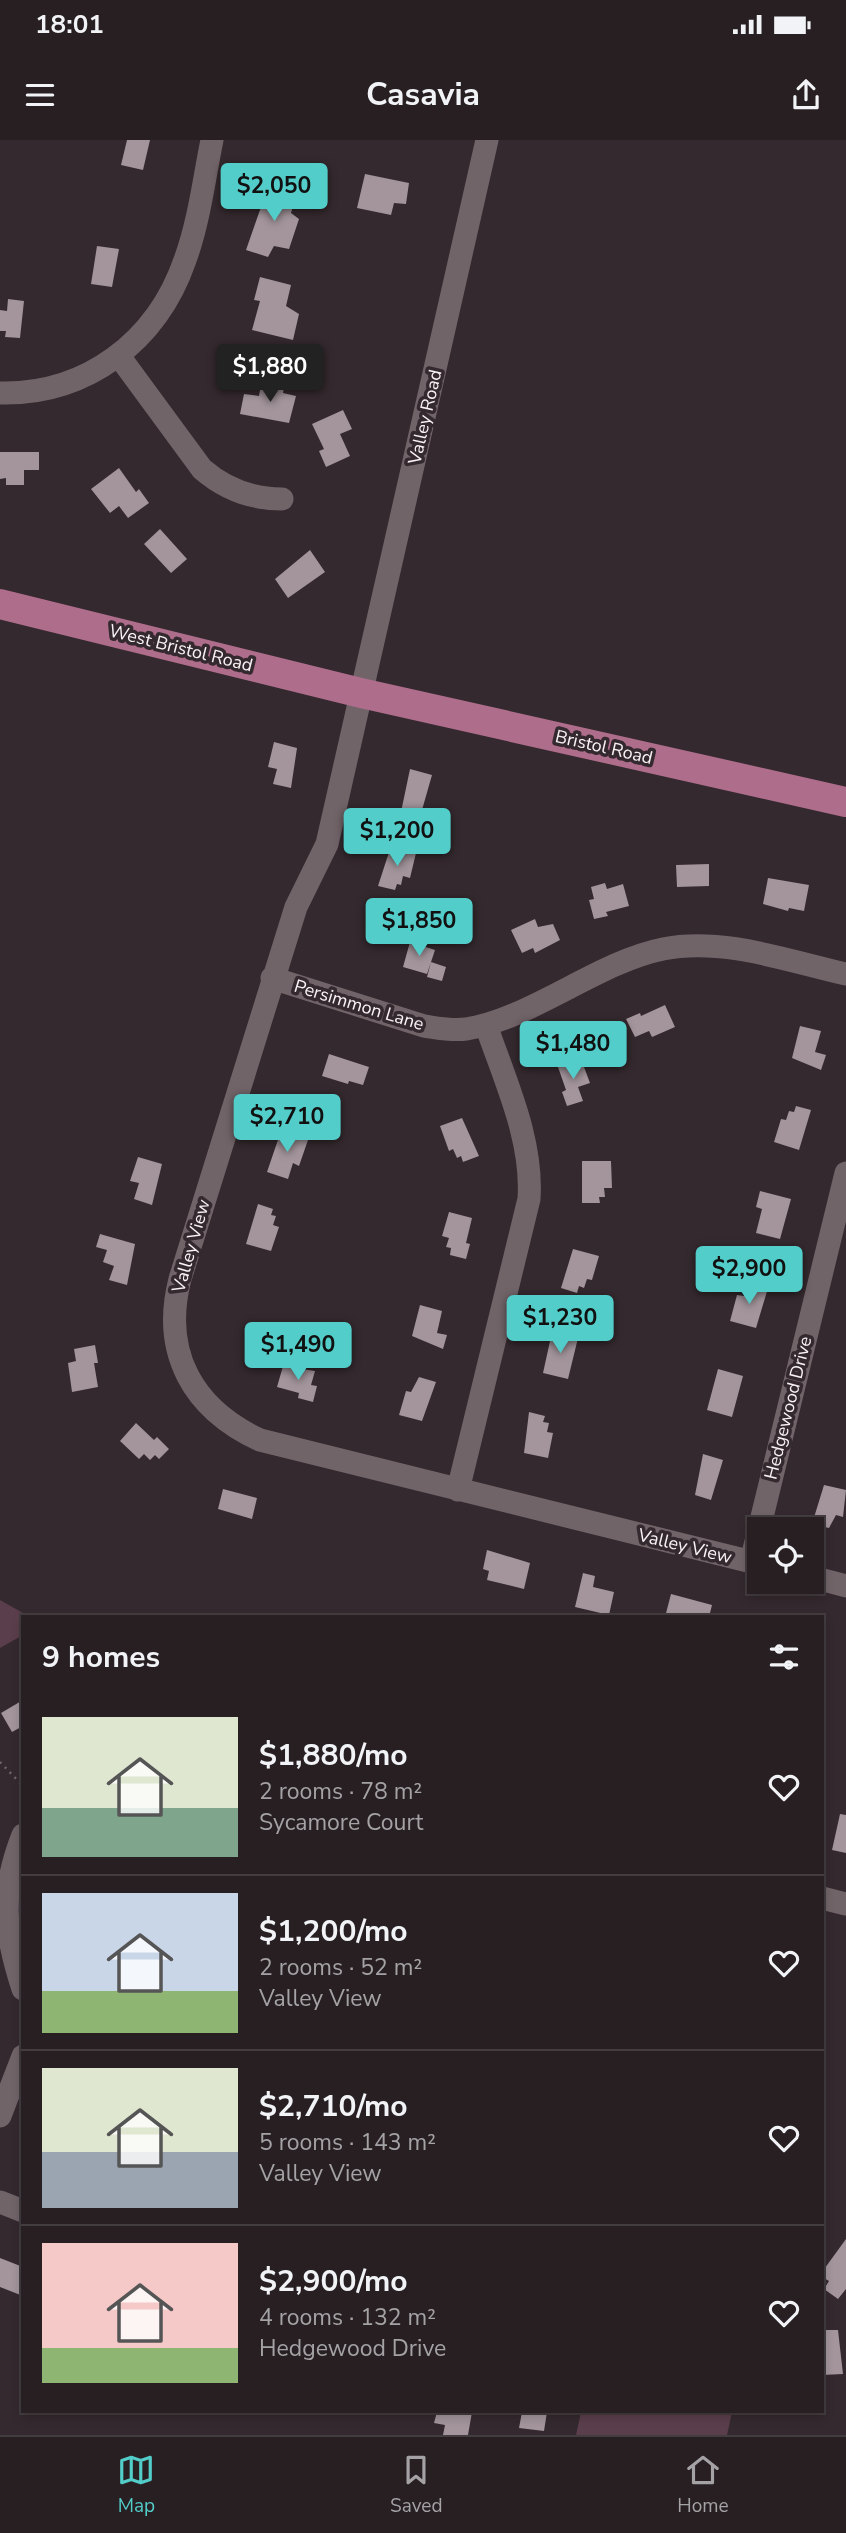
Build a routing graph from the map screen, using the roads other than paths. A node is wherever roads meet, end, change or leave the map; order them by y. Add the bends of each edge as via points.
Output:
1 (212, 140) edge
2 (486, 140) edge
3 (119, 356) junction
4 (0, 393) edge
5 (282, 499) dead end
6 (0, 604) edge
7 (361, 693) junction
8 (846, 802) edge
9 (846, 974) edge
10 (272, 978) junction
11 (486, 1025) junction
12 (846, 1173) edge
13 (458, 1490) junction
14 (766, 1517) edge
15 (747, 1561) edge
16 (824, 1580) edge
17 (846, 1586) edge
18 (21, 1841) edge
19 (21, 1982) edge
20 (21, 2061) edge
21 (0, 2116) edge
22 (0, 2202) edge
23 (21, 2210) edge

1 - 3 street via 187,257 177,283 144,334
2 - 7 street, Valley Road
3 - 4 street via 83,378 59,386
3 - 5 street via 213,479 249,495
6 - 7 main road, West Bristol Road
7 - 8 main road, Bristol Road
7 - 10 street, Valley View via 327,844 296,908
9 - 11 street, Persimmon Lane via 732,948 685,946 639,956
10 - 11 street, Persimmon Lane via 424,1026 448,1030
10 - 13 street, Valley View via 175,1297 180,1359 202,1399 221,1418 260,1440
11 - 13 street via 531,1174 529,1199
12 - 14 street, Hedgewood Drive
13 - 15 street, Valley View
16 - 17 street
18 - 19 street via 8,1877 5,1922
20 - 21 street
22 - 23 street

